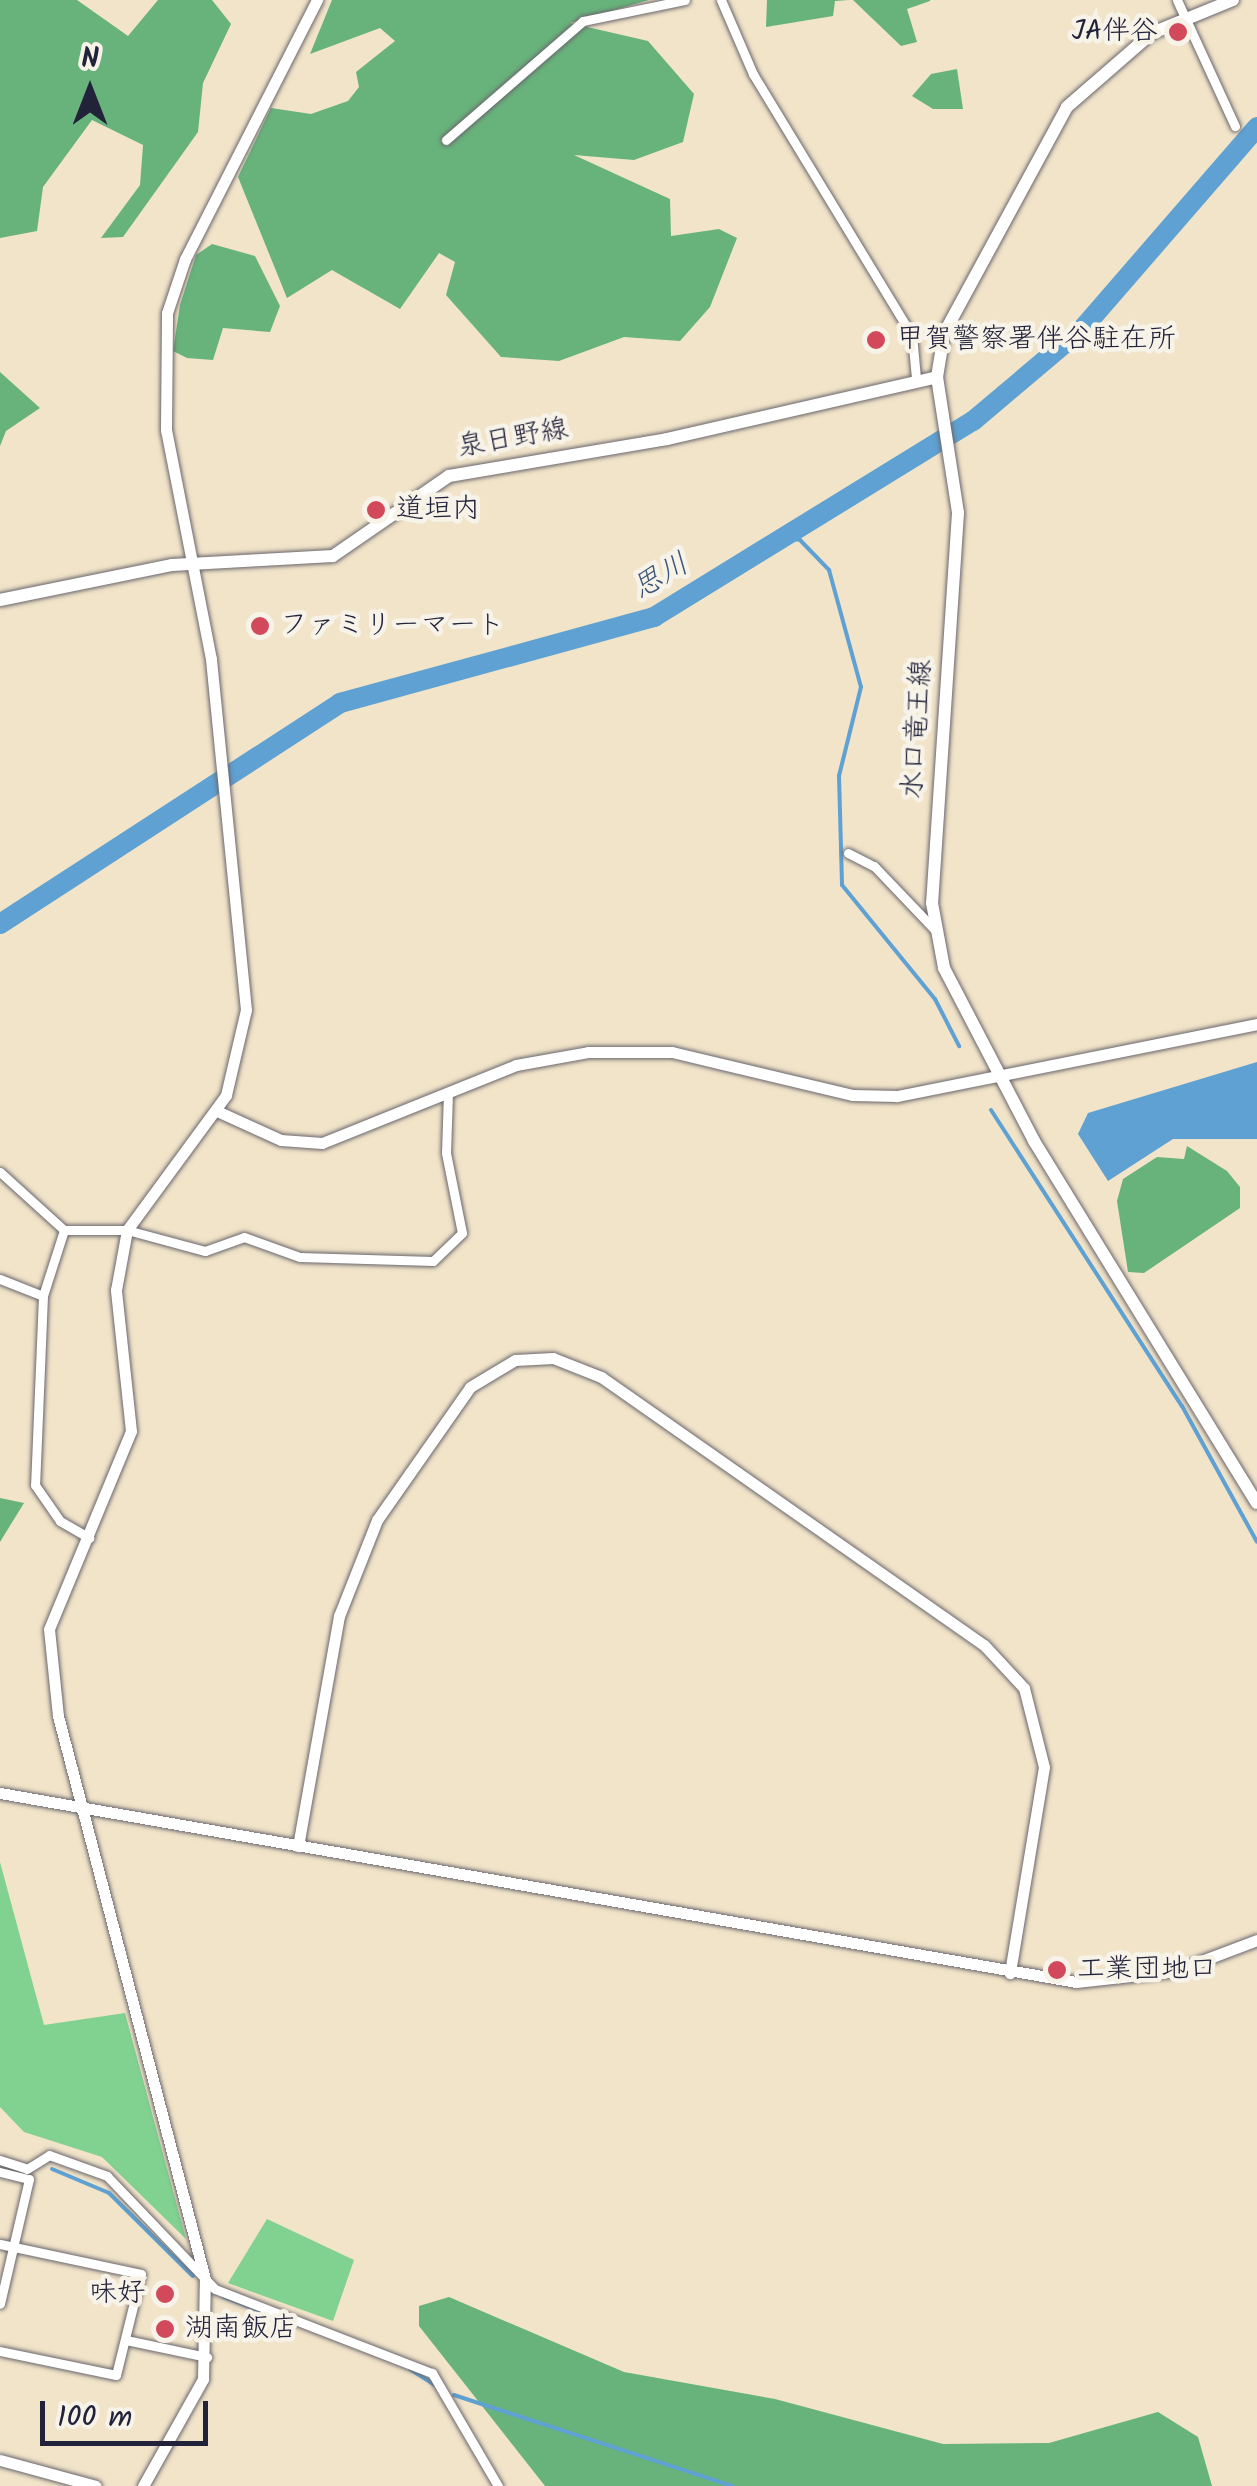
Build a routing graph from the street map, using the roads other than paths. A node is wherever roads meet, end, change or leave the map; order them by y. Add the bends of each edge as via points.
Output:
1 (317, 0) edge
2 (685, 0) edge
3 (721, 0) edge
4 (1178, 0) edge
5 (1233, 0) edge
6 (1184, 20) junction
7 (1235, 126) dead end
8 (446, 140) dead end
9 (936, 377) junction
10 (916, 378) junction
11 (192, 562) junction
12 (0, 600) edge
13 (848, 853) dead end
14 (935, 930) junction
15 (1257, 1024) edge
16 (1000, 1077) junction
17 (448, 1093) junction
18 (217, 1110) junction
19 (0, 1172) edge
20 (64, 1230) junction
21 (127, 1230) junction
22 (0, 1279) edge
23 (44, 1296) junction
24 (1257, 1504) edge
25 (90, 1538) junction
26 (0, 1793) edge
27 (81, 1808) junction
28 (298, 1846) junction
29 (1257, 1940) edge
30 (1010, 1973) junction
31 (0, 2160) edge
32 (0, 2172) edge
33 (0, 2244) edge
34 (13, 2246) junction
35 (205, 2279) junction
36 (0, 2304) edge
37 (126, 2340) junction
38 (0, 2351) edge
39 (207, 2357) junction
40 (0, 2460) edge
41 (96, 2486) edge
42 (143, 2486) edge
43 (498, 2486) edge

1 - 11 street via 193,242 168,313 166,430
2 - 8 street via 583,21
3 - 10 street via 753,74 912,335
4 - 6 street
5 - 6 main road, 水口竜王線
6 - 7 street
6 - 9 main road, 水口竜王線 via 1127,50 1044,138 960,297
9 - 10 main road, 泉日野線
9 - 14 main road, 水口竜王線 via 951,450 957,534
10 - 11 main road, 泉日野線 via 667,440 449,476 334,556
11 - 12 main road, 泉日野線
11 - 18 street via 221,758 246,1010 238,1064
13 - 14 street via 874,866
14 - 16 main road, 水口竜王線
15 - 16 street
16 - 17 street via 853,1096 728,1060 588,1052 516,1065
16 - 24 main road, 水口竜王線
17 - 18 street via 322,1143 282,1140
17 - 21 street via 446,1153 462,1234 433,1261 300,1257 244,1238 205,1250
18 - 21 street
19 - 20 street
20 - 21 street
20 - 23 street
21 - 25 street via 116,1290 131,1430
22 - 23 street
23 - 25 street via 35,1485 60,1521
25 - 27 street via 49,1630 51,1685
26 - 27 street
27 - 28 street
27 - 35 street
28 - 30 street
28 - 30 street via 339,1616 377,1520 470,1387 515,1360 553,1358 601,1377 984,1644 1024,1688 1044,1767
29 - 30 street via 1128,1980
31 - 35 street via 27,2169 50,2156 108,2176
32 - 34 street via 30,2180
33 - 34 street
34 - 36 street
34 - 37 street via 141,2274
35 - 39 street
35 - 43 street via 432,2373
37 - 38 street via 116,2375
37 - 39 street
39 - 42 street via 195,2402
40 - 41 street

